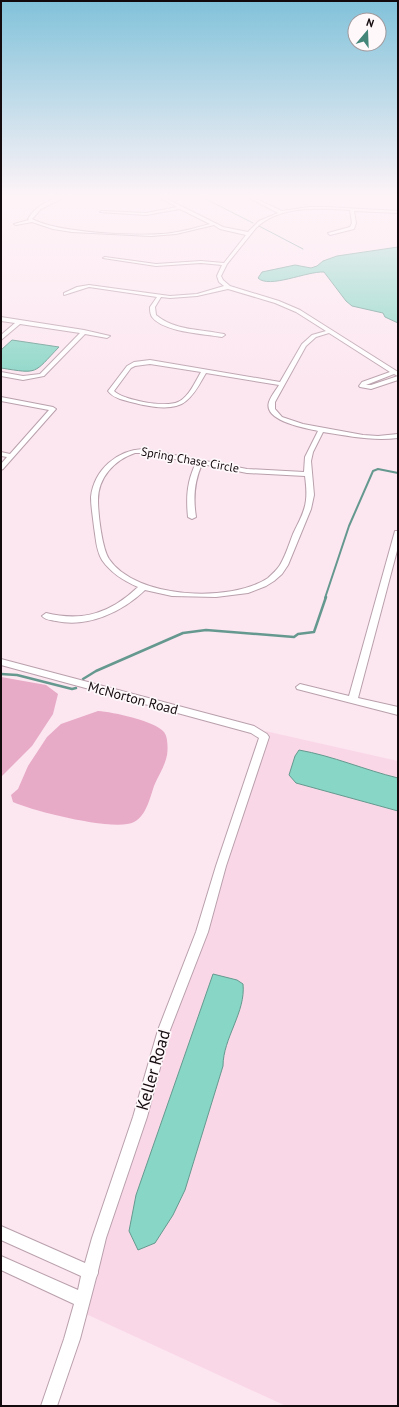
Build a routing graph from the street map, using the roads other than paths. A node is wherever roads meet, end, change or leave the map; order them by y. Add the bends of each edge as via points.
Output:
1 (131, 262) edge
2 (225, 264) joint
3 (228, 286) junction
4 (66, 294) dead end
5 (159, 297) junction
6 (1, 319) edge
7 (19, 322) junction
8 (330, 331) junction
9 (84, 332) junction
10 (222, 335) dead end
11 (107, 336) dead end
12 (1, 338) edge
13 (204, 371) junction
14 (1, 374) edge
15 (397, 375) edge
16 (282, 384) junction
17 (1, 399) edge
18 (321, 430) junction
19 (398, 436) edge
20 (1, 454) edge
21 (11, 456) junction
22 (200, 462) junction
23 (1, 468) edge
24 (309, 474) junction
25 (192, 517) dead end
26 (398, 533) edge
27 (395, 557) edge
28 (143, 586) junction
29 (46, 616) dead end
30 (1, 662) edge
31 (300, 686) dead end
32 (353, 699) junction
33 (398, 711) edge
34 (264, 737) joint
35 (1, 1233) edge
36 (1, 1263) edge
37 (91, 1273) junction
38 (83, 1300) junction
39 (49, 1406) edge

1 - 2 street via 156,265 201,262
2 - 3 street via 219,279
3 - 5 street via 190,296
3 - 8 street via 289,306
4 - 5 street via 89,286
5 - 10 street via 151,310 160,321 174,327
6 - 7 street
7 - 9 street
7 - 12 street
8 - 15 street
8 - 16 street via 314,336 308,341
9 - 11 street
9 - 14 street via 42,375 23,378
13 - 13 street via 141,362 129,367 111,391 122,398 174,405 184,400
13 - 16 street
15 - 15 street via 364,382 362,386 371,387
16 - 18 street via 272,406 275,414 289,423
17 - 21 street via 53,409
18 - 19 street via 378,438
18 - 24 street, Spring Chase Circle via 308,461
20 - 21 street
21 - 23 street
22 - 24 street, Spring Chase Circle via 247,471
22 - 25 street via 189,489
22 - 28 street, Spring Chase Circle via 143,451 128,452 115,459 99,480 95,496 100,550 111,567 125,578
24 - 28 street, Spring Chase Circle via 311,490 308,506 286,561 270,579 244,592 227,594 183,595 163,593
26 - 27 street
27 - 32 street
28 - 29 street via 132,599 106,614 73,621
30 - 34 street, McNorton Road via 254,730
31 - 32 street
32 - 33 street
34 - 37 street, Keller Road via 202,932 164,1030 140,1117 99,1238
35 - 37 street
36 - 38 street
37 - 38 street, Keller Road
38 - 39 street, Keller Road

